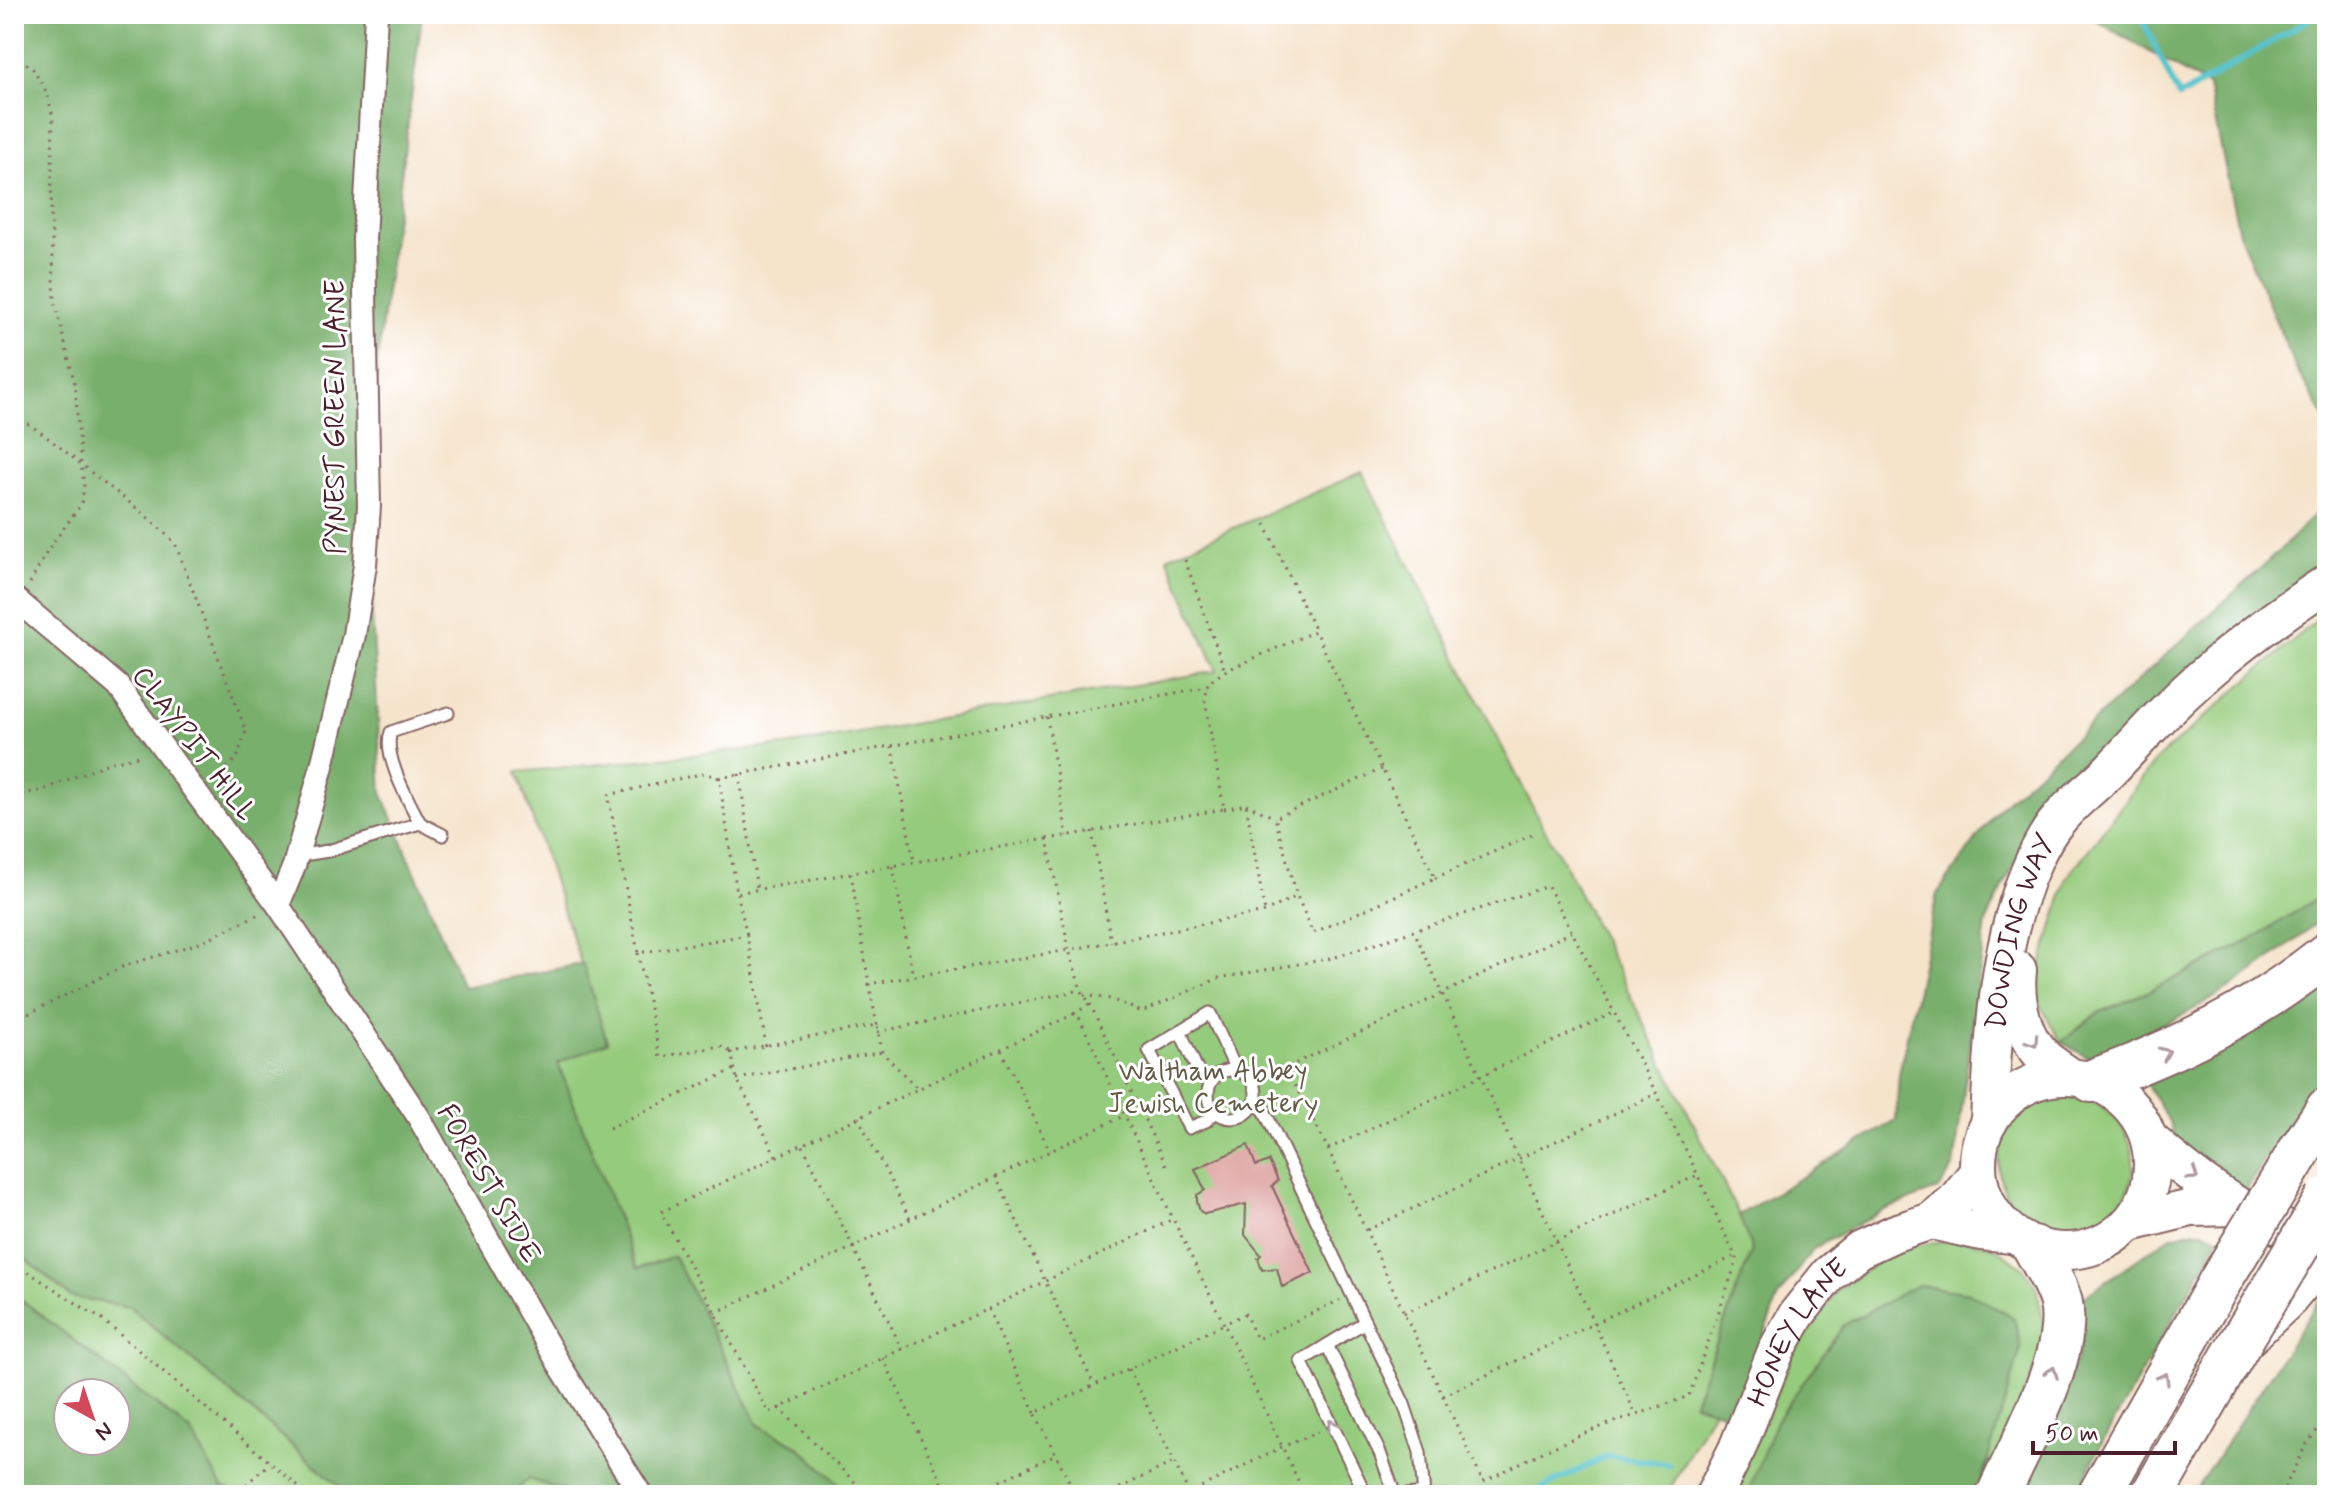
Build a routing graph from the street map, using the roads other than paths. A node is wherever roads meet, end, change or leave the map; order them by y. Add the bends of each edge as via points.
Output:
1 (376, 14) edge
2 (2327, 583) edge
3 (17, 600) edge
4 (448, 713) dead end
5 (2110, 770) junction
6 (420, 823) junction
7 (443, 835) dead end
8 (297, 856) junction
9 (278, 905) junction
10 (2327, 954) edge
11 (1180, 1031) junction
12 (1236, 1070) junction
13 (1200, 1076) dead end
14 (2082, 1079) junction
15 (1254, 1103) junction
16 (2327, 1109) edge
17 (1216, 1112) junction
18 (1989, 1122) junction
19 (2149, 1139) junction
20 (1978, 1172) junction
21 (2327, 1198) edge
22 (2240, 1207) junction
23 (1931, 1221) junction
24 (2130, 1223) junction
25 (2327, 1239) edge
26 (2024, 1241) junction
27 (2327, 1249) edge
28 (1365, 1322) junction
29 (2241, 1341) junction
30 (1327, 1345) junction
31 (1424, 1494) edge
32 (641, 1495) edge
33 (1366, 1495) edge
34 (1395, 1495) edge
35 (1407, 1495) edge
36 (1714, 1495) edge
37 (1998, 1495) edge
38 (2099, 1495) edge
39 (2152, 1495) edge

1 - 8 street, PYNEST GREEN LANE via 364,239 369,506 365,565 354,635
2 - 5 main road, DOWDING WAY via 2192,685
3 - 9 street, CLAYPIT HILL via 118,686
4 - 6 lane via 391,732 388,739 389,755
5 -> 14 main road, DOWDING WAY via 2053,870 2019,960 2016,991 2026,1030 2043,1057
5 - 18 main road, DOWDING WAY via 2059,819 2034,859 2017,907 2004,957
6 - 7 lane
6 - 8 lane
8 - 9 street, PYNEST GREEN LANE
9 - 32 street, FOREST SIDE via 418,1116 559,1364
14 -> 10 highway via 2175,1049 2215,1029
11 - 12 lane via 1210,1013
11 - 13 lane
11 - 17 lane via 1149,1050 1189,1128
12 - 15 lane via 1254,1084
12 - 17 lane via 1220,1073 1211,1082 1208,1094
14 - 18 main road via 2050,1078 2026,1086
14 - 19 main road via 2125,1101
15 - 17 lane via 1236,1118
15 - 28 lane via 1264,1110
38 -> 16 highway, bridge via 2219,1283
18 - 20 main road
19 -> 22 main road
19 - 24 main road via 2150,1185
20 - 23 main road, HONEY LANE
20 - 26 main road via 1987,1204 2001,1224
21 - 29 highway, bridge
22 - 24 main road via 2191,1208
22 - 25 main road via 2303,1236
23 - 26 main road
23 - 36 main road, HONEY LANE via 1858,1250 1829,1274 1797,1314
24 - 26 main road via 2090,1248 2066,1252
37 -> 26 highway via 2050,1380 2062,1338 2056,1287
27 - 29 highway, bridge
28 - 30 lane
28 - 31 lane via 1404,1404 1420,1452
29 - 39 highway
33 -> 30 lane via 1301,1361
30 - 34 lane
31 - 35 lane

